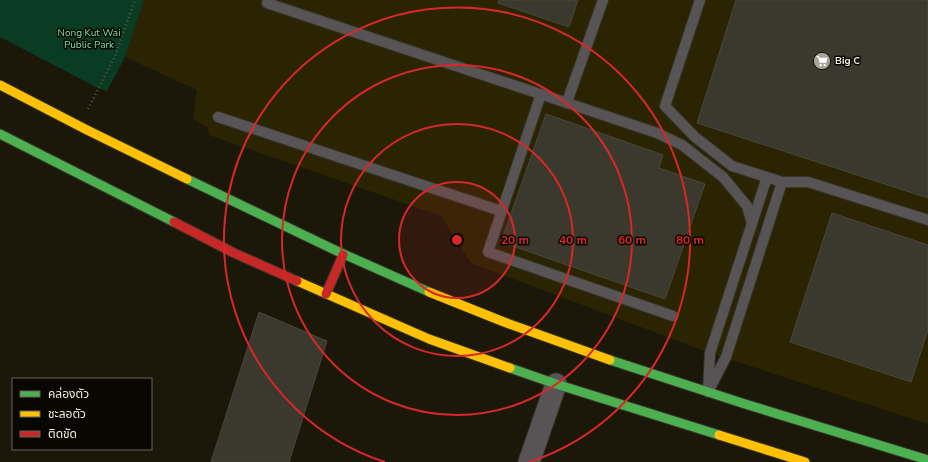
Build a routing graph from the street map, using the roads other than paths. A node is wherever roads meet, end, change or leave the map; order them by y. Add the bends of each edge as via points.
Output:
1 (603, 0) edge
2 (700, 0) edge
3 (267, 3) dead end
4 (0, 85) edge
5 (541, 94) junction
6 (567, 102) junction
7 (218, 117) dead end
8 (0, 134) edge
9 (732, 166) junction
10 (723, 177) junction
11 (767, 177) junction
12 (782, 182) junction
13 (501, 211) junction
14 (928, 220) edge
15 (752, 224) junction
16 (343, 255) junction
17 (326, 294) junction
18 (673, 316) dead end
19 (556, 384) junction
20 (708, 392) junction
21 (928, 460) edge
22 (529, 462) edge
23 (806, 462) edge

1 - 6 lane
2 - 9 lane via 665,106 695,137
3 - 5 lane
4 - 16 main road via 79,127
5 - 6 lane
5 - 13 lane
6 - 10 lane via 657,133 682,145
7 - 13 lane
8 - 17 main road via 234,252
9 - 10 lane
9 - 11 lane
10 - 15 lane via 747,206
11 - 12 lane
11 - 15 lane
12 - 14 lane via 808,182
12 - 20 lane via 726,357
13 - 18 lane via 488,252
15 - 20 lane via 710,353
16 - 17 main road
16 - 20 main road via 446,299 573,347
17 - 19 main road via 429,339
19 - 22 street
19 - 23 main road
20 - 21 main road

